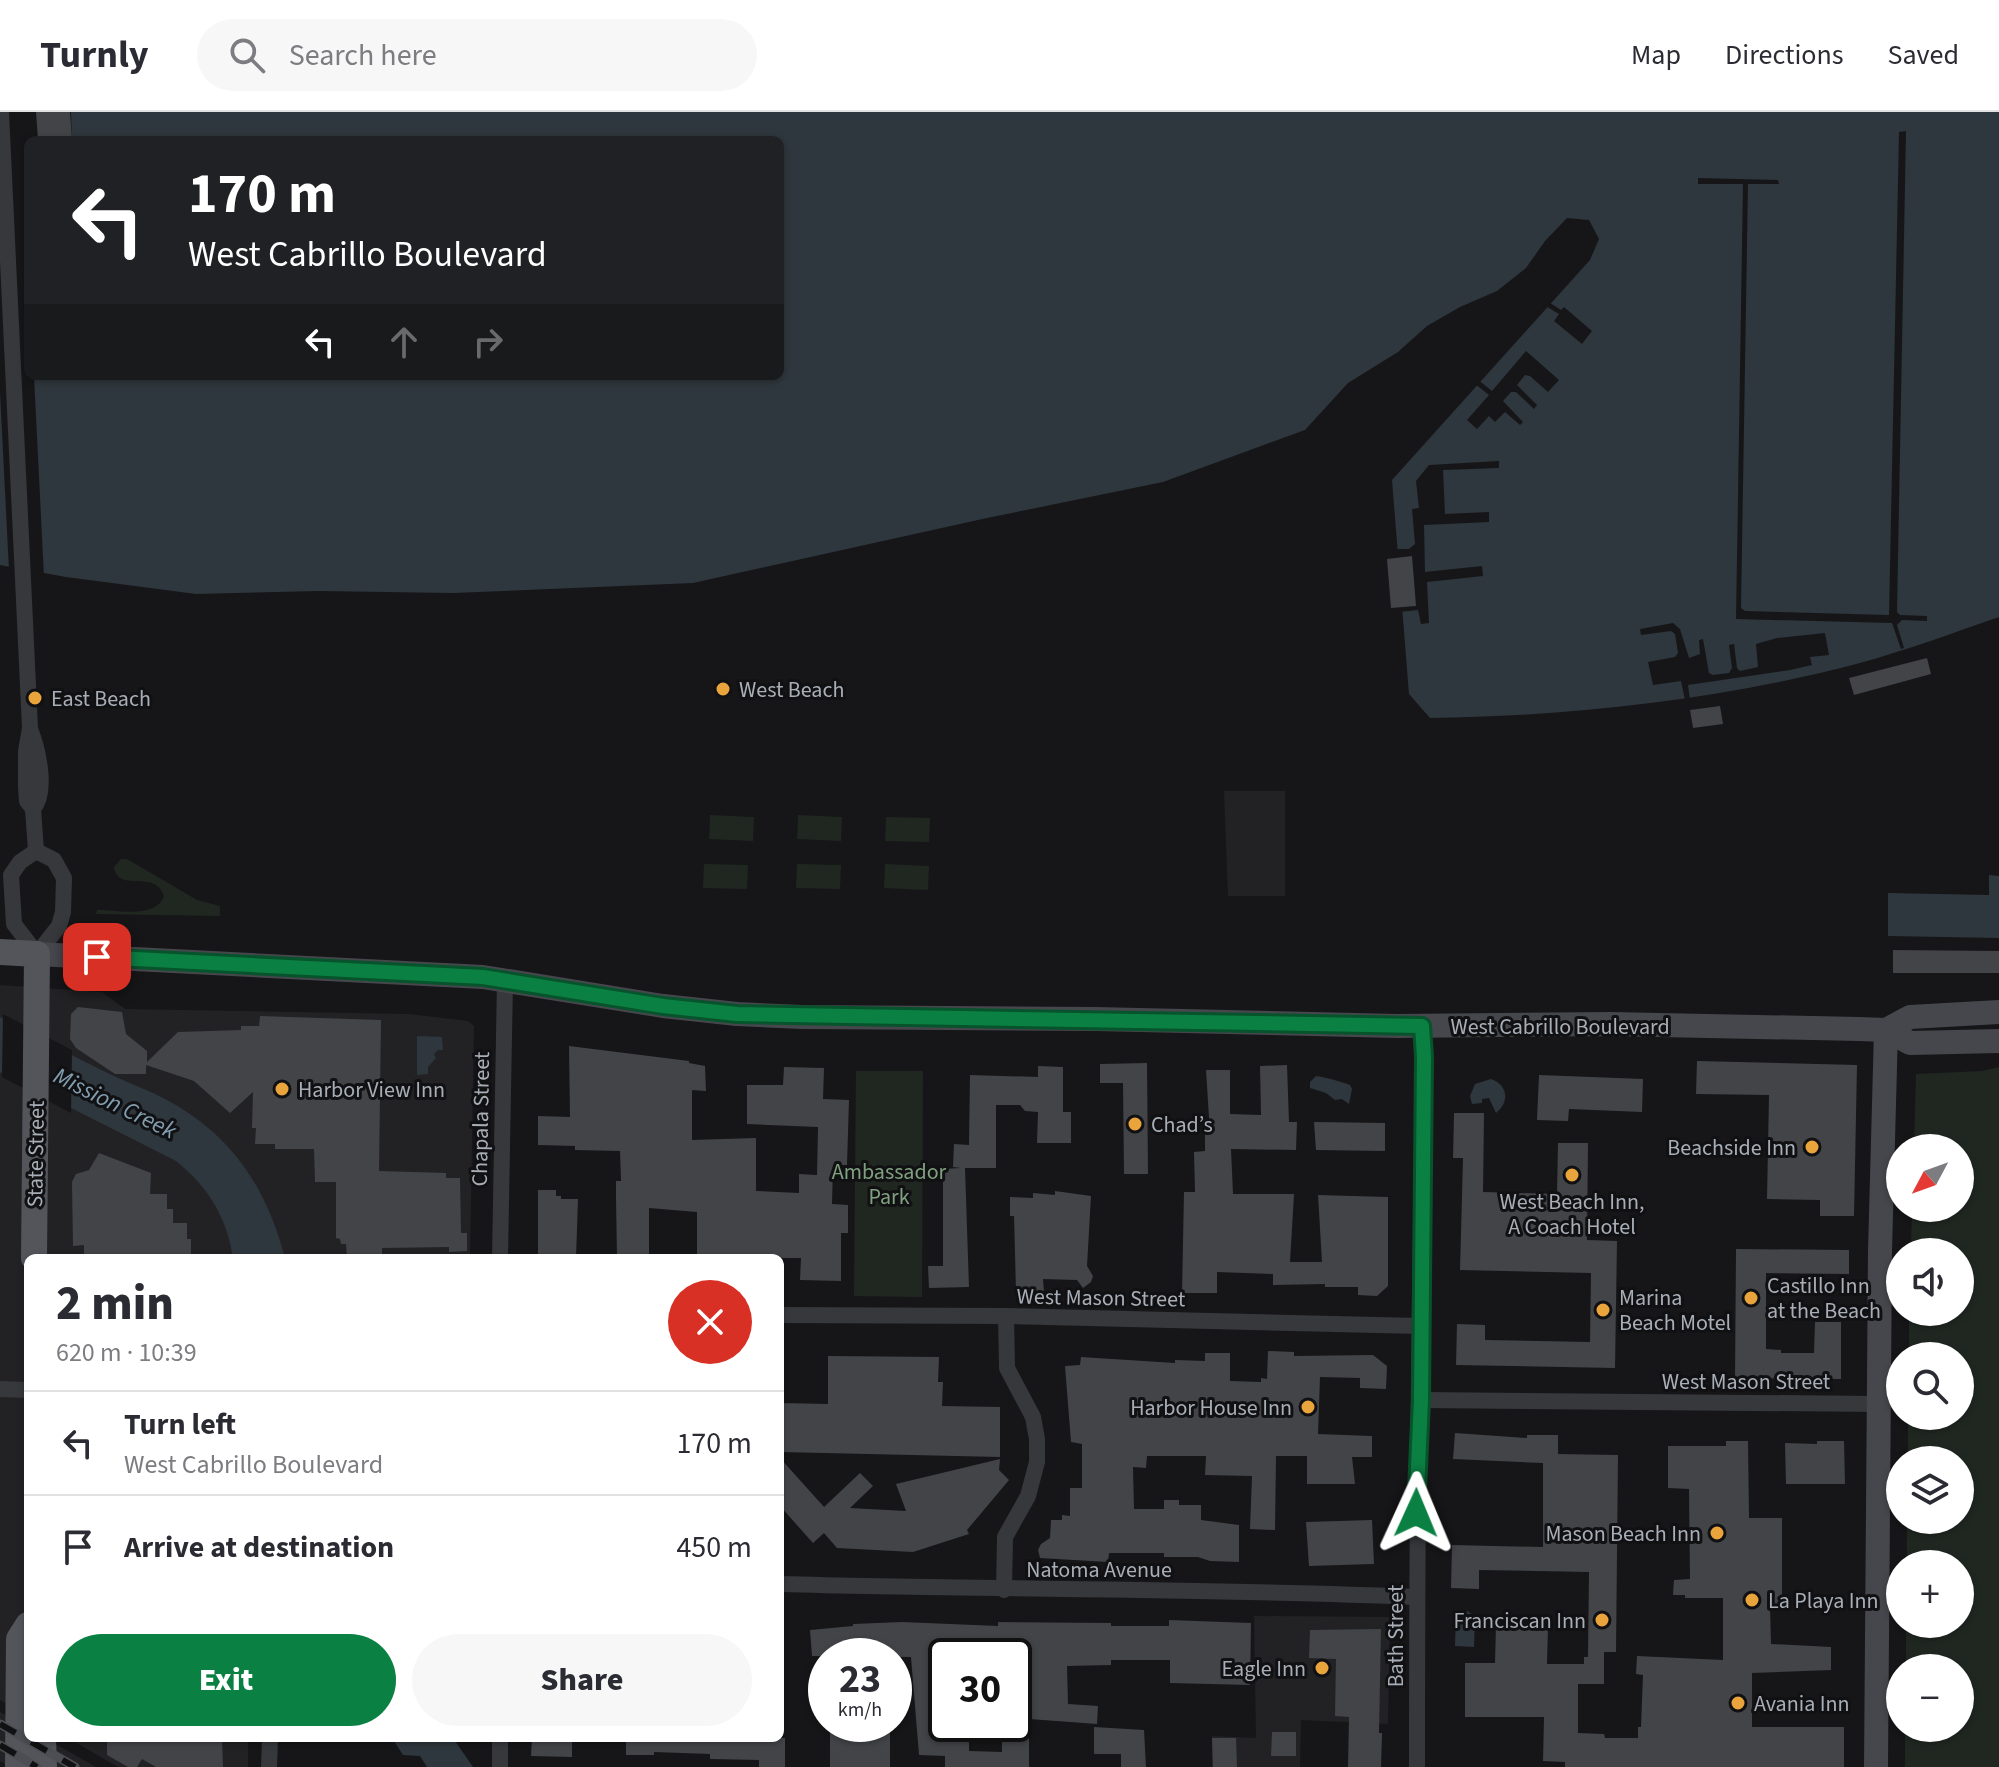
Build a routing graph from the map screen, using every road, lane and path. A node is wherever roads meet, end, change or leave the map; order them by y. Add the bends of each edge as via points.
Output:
1 (1, 112) edge
2 (36, 851) junction
3 (0, 952) edge
4 (37, 954) junction
5 (505, 981) junction
6 (1999, 1012) edge
7 (1422, 1026) junction
8 (1886, 1030) junction
9 (1999, 1041) edge
10 (34, 1254) edge
11 (500, 1254) edge
12 (784, 1315) edge
13 (1006, 1316) junction
14 (1420, 1326) junction
15 (0, 1389) edge
16 (24, 1390) edge
17 (1421, 1400) junction
18 (1879, 1404) junction
19 (784, 1584) edge
20 (1004, 1590) junction
21 (1417, 1597) junction
22 (24, 1631) edge
23 (43, 1742) edge
24 (270, 1742) edge
25 (500, 1742) edge
26 (18, 1767) edge
27 (44, 1767) edge
28 (269, 1767) edge
29 (500, 1767) edge
30 (1417, 1767) edge
31 (1876, 1767) edge

1 - 2 street via 30,728 26,787
2 - 4 street via 11,875 14,924
2 - 4 street via 54,860 64,878 59,926
3 - 4 main road
4 - 5 main road, West Cabrillo Boulevard
4 - 10 main road, State Street
5 - 7 main road, West Cabrillo Boulevard via 737,1014
5 - 11 street, Chapala Street
6 - 8 main road via 1910,1017
7 - 8 main road, West Cabrillo Boulevard
7 - 14 street, Bath Street
8 - 9 main road via 1910,1043
8 - 18 main road
12 - 13 street, West Mason Street
13 - 14 street, West Mason Street
13 - 20 street via 1007,1368 1033,1417 1037,1451 1028,1496 1005,1537
14 - 17 street, Bath Street
15 - 16 street
17 - 18 street, West Mason Street
17 - 21 street, Bath Street
18 - 31 main road
19 - 20 street, Natoma Avenue
20 - 21 street, Natoma Avenue
21 - 30 street, Bath Street
22 - 26 main road via 19,1639
23 - 27 main road
24 - 28 street
25 - 29 street

